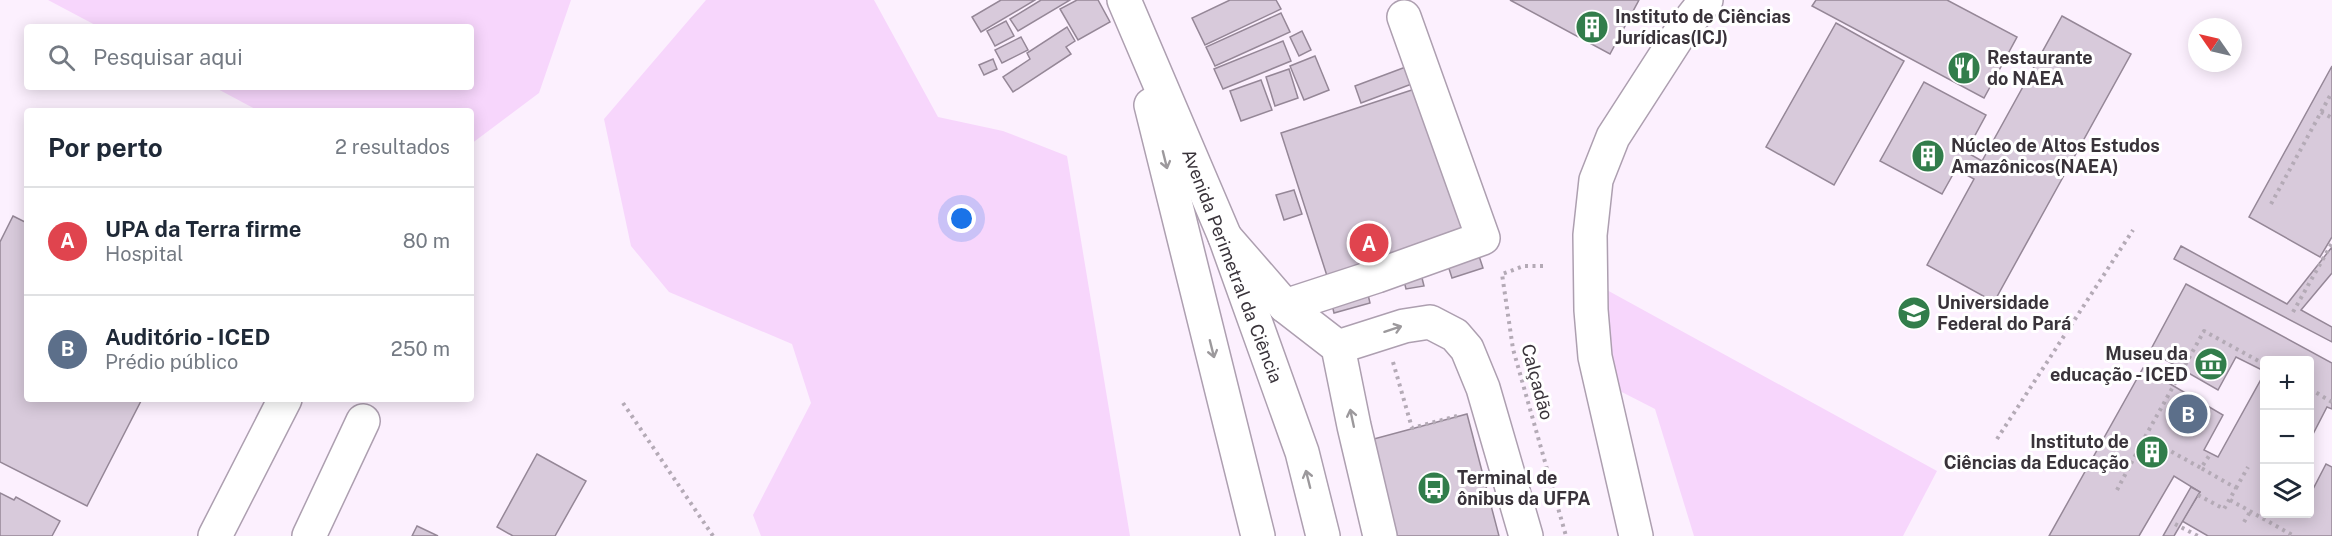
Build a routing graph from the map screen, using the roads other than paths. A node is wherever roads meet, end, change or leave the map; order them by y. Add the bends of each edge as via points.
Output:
1 (1706, 0) edge
2 (1124, 1) edge
3 (1404, 17) dead end
4 (1225, 237) junction
5 (1286, 306) junction
6 (1338, 347) junction
7 (283, 402) edge
8 (363, 421) dead end
9 (215, 536) edge
10 (309, 536) edge
11 (1258, 536) edge
12 (1323, 536) edge
13 (1380, 536) edge
14 (1526, 536) edge
15 (1636, 536) edge

1 - 15 main road via 1613,137 1596,180 1590,235 1595,357
2 - 4 main road, Avenida Perimetral da Ciência
2 -> 11 main road, Avenida Perimetral da Ciência
3 - 5 main road via 1483,238
4 - 5 main road
12 -> 4 main road, Avenida Perimetral da Ciência via 1302,452
5 - 6 main road
13 -> 6 main road
6 -> 14 main road via 1430,322 1455,336 1467,350 1483,388
7 - 9 main road
8 - 10 main road

